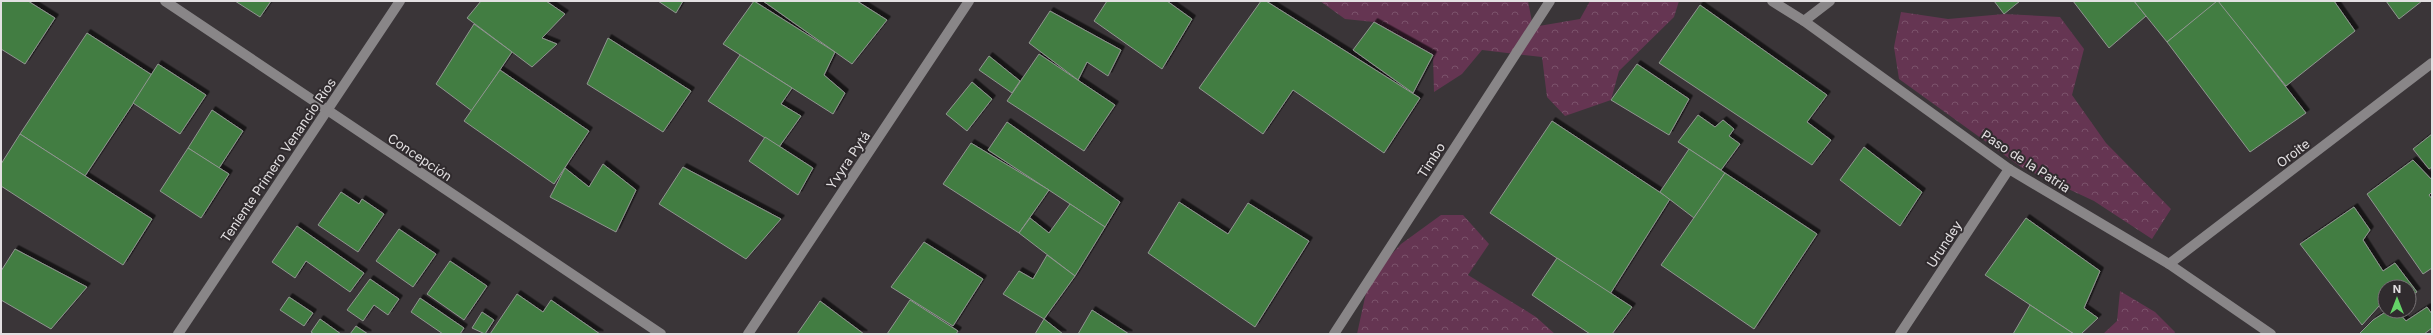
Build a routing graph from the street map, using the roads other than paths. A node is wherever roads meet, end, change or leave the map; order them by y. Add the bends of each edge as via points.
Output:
1 (165, 1) edge
2 (400, 1) edge
3 (969, 1) edge
4 (1550, 1) edge
5 (1772, 1) edge
6 (1830, 1) edge
7 (1804, 21) junction
8 (2432, 63) edge
9 (327, 110) junction
10 (2009, 169) junction
11 (2169, 264) junction
12 (178, 334) edge
13 (661, 334) edge
14 (748, 334) edge
15 (1334, 334) edge
16 (1900, 334) edge
17 (2271, 334) edge

1 - 9 street, Concepción
2 - 9 street, Teniente Primero Venancio Rios
3 - 14 street, Yvyra Pytá
4 - 15 street, Timbo
5 - 7 street, Paso de la Patria
6 - 7 street
7 - 10 street, Paso de la Patria
8 - 11 street, Oroite
9 - 12 street, Teniente Primero Venancio Rios
9 - 13 street, Concepción
10 - 11 street, Paso de la Patria
10 - 16 street, Urundey
11 - 17 street, Paso de la Patria

